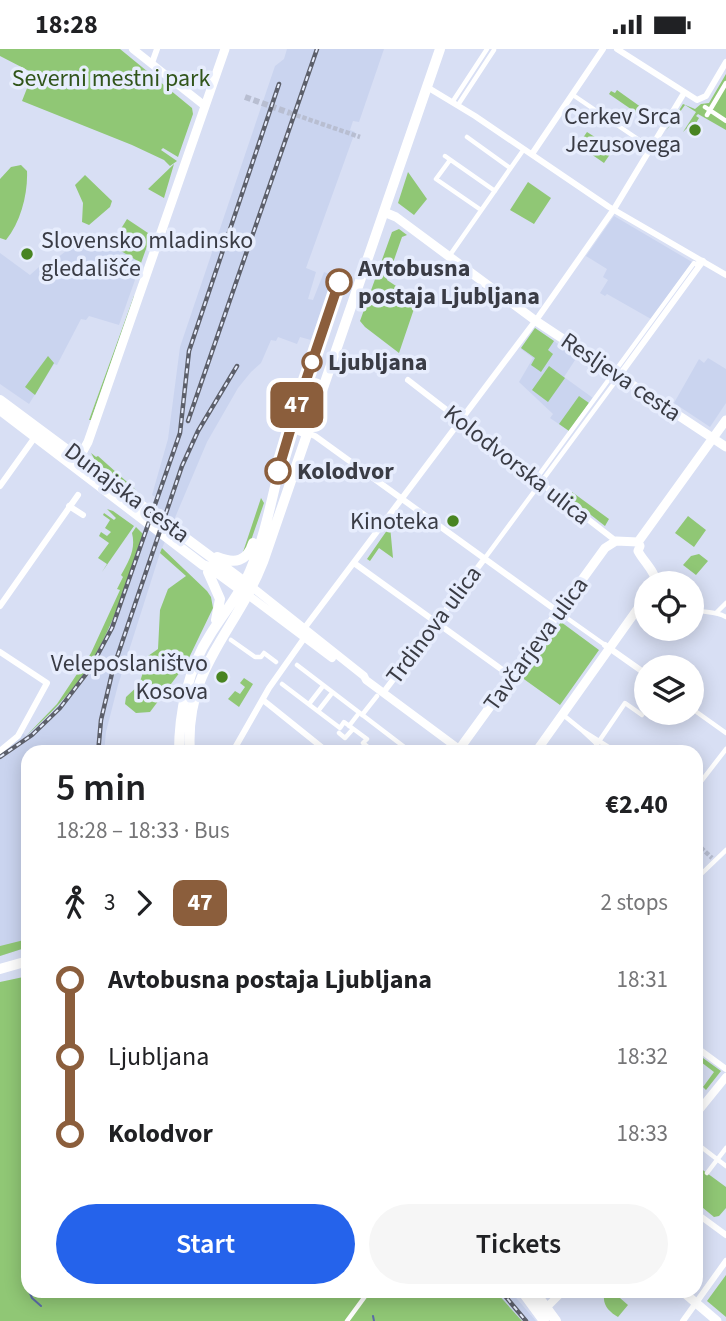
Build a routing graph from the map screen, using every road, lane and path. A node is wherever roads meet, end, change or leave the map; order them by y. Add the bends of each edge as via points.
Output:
1 (133, 49) edge
2 (157, 49) edge
3 (225, 49) edge
4 (440, 49) edge
5 (487, 49) edge
6 (603, 49) edge
7 (617, 49) edge
8 (494, 50) edge
9 (726, 62) edge
10 (152, 63) junction
11 (726, 83) edge
12 (427, 87) junction
13 (684, 93) junction
14 (573, 95) junction
15 (455, 103) junction
16 (205, 106) junction
17 (726, 121) edge
18 (467, 137) dead end
19 (651, 148) junction
20 (524, 149) junction
21 (532, 154) junction
22 (510, 168) junction
23 (495, 191) junction
24 (614, 209) junction
25 (481, 210) junction
26 (384, 212) junction
27 (450, 256) junction
28 (702, 260) junction
29 (726, 275) edge
30 (536, 321) junction
31 (616, 377) junction
32 (408, 380) dead end
33 (0, 400) edge
34 (0, 410) edge
35 (726, 420) edge
36 (460, 422) junction
37 (307, 433) junction
38 (35, 437) junction
39 (713, 438) junction
40 (726, 447) edge
41 (77, 462) junction
42 (538, 482) junction
43 (0, 486) edge
44 (78, 495) dead end
45 (401, 498) junction
46 (69, 506) junction
47 (83, 515) dead end
48 (266, 523) junction
49 (616, 541) junction
50 (635, 546) junction
51 (206, 552) junction
52 (485, 558) junction
53 (354, 563) junction
54 (206, 568) junction
55 (651, 571) edge
56 (246, 588) junction
57 (726, 603) edge
58 (0, 606) edge
59 (704, 610) edge
60 (634, 612) edge
61 (717, 612) junction
62 (562, 614) junction
63 (222, 616) junction
64 (726, 617) edge
65 (436, 622) junction
66 (303, 633) junction
67 (209, 635) junction
68 (232, 640) dead end
69 (607, 647) junction
70 (0, 652) edge
71 (276, 661) dead end
72 (297, 665) dead end
73 (634, 666) edge
74 (512, 677) junction
75 (282, 684) dead end
76 (323, 686) junction
77 (332, 693) junction
78 (380, 695) junction
79 (262, 700) junction
80 (309, 704) junction
81 (634, 709) edge
82 (318, 711) junction
83 (360, 714) junction
84 (564, 715) junction
85 (704, 717) edge
86 (351, 727) junction
87 (339, 733) dead end
88 (726, 733) edge
89 (598, 742) junction
90 (179, 745) edge
91 (190, 745) edge
92 (237, 745) edge
93 (320, 745) edge
94 (365, 745) edge
95 (402, 745) edge
96 (452, 745) edge
97 (465, 745) edge
98 (541, 745) edge
99 (596, 745) edge
100 (603, 745) edge
101 (726, 749) edge
102 (0, 751) edge
103 (703, 779) edge
104 (726, 850) edge
105 (703, 871) edge
106 (21, 963) edge
107 (0, 969) edge
108 (703, 1052) edge
109 (726, 1069) edge
110 (726, 1077) edge
111 (703, 1105) edge
112 (703, 1148) edge
113 (726, 1148) edge
114 (717, 1159) junction
115 (726, 1166) edge
116 (707, 1173) dead end
117 (703, 1218) edge
118 (726, 1235) edge
119 (726, 1261) edge
120 (703, 1294) edge
121 (364, 1298) edge
122 (528, 1298) edge
123 (557, 1298) edge
124 (690, 1298) edge
125 (700, 1298) edge
126 (696, 1304) junction
127 (543, 1314) edge
128 (347, 1321) edge
129 (556, 1321) edge
130 (683, 1321) edge
131 (717, 1321) edge

1 - 10 street
2 - 10 street
3 - 16 main road
4 - 12 main road
5 - 15 street
6 - 14 street
7 - 13 street
8 - 15 street
9 - 13 street via 704,98 695,100
10 - 16 street
11 - 17 street via 707,111
12 - 15 street
12 - 26 main road
13 - 19 street
14 - 19 street
14 - 21 street
15 - 20 street
16 - 41 main road via 88,442
18 - 22 street
19 - 24 street
20 - 21 street
20 - 22 street
21 - 24 street
22 - 23 street
23 - 25 street
23 - 25 street via 447,158 436,179
24 - 28 street
24 - 30 street
25 - 27 street
26 - 27 main road, Resljeva cesta
26 - 37 main road
27 - 30 main road, Resljeva cesta
28 - 29 street
28 - 31 street
30 - 31 main road, Resljeva cesta
30 - 36 street
31 - 39 main road, Resljeva cesta
31 - 42 street
31 - 42 street
32 - 36 street, Kolodvorska ulica
33 - 41 main road, Dunajska cesta
34 - 38 main road, Dunajska cesta
35 - 39 main road
36 - 42 street, Kolodvorska ulica
36 - 45 street
37 - 45 street
37 - 48 main road via 290,427
37 - 56 main road
38 - 41 main road, Dunajska cesta
38 - 43 street
39 - 40 main road, Resljeva cesta
39 - 50 main road
41 - 51 main road, Dunajska cesta
41 - 54 main road, Dunajska cesta
42 - 49 street, Kolodvorska ulica
42 - 52 street
44 - 46 street
45 - 52 street
45 - 53 street
46 - 47 street
46 - 58 street
48 - 51 main road via 241,560 227,561
48 - 56 main road
49 - 50 main road, Kolodvorska ulica
49 - 62 main road, Tavčarjeva ulica via 605,548
50 - 55 main road
51 - 56 main road, Dunajska cesta
52 - 62 street
52 - 65 street, Trdinova ulica
53 - 65 street
53 - 66 street
54 - 56 main road, Dunajska cesta
54 - 63 main road via 223,592
54 - 67 main road via 220,604
56 - 63 main road
56 - 66 street
56 - 91 main road via 199,684
57 - 61 street
59 - 61 street
60 - 69 main road
61 - 64 street
62 - 69 street
62 - 74 main road, Tavčarjeva ulica
63 - 67 main road
65 - 74 street
65 - 78 street, Trdinova ulica
66 - 78 street
66 - 79 street
67 - 90 main road via 187,691
68 - 71 street via 255,657 264,653
69 - 73 street
69 - 84 main road
70 - 102 street via 47,683 18,736
72 - 76 street
74 - 97 main road, Tavčarjeva ulica
75 - 80 street
76 - 77 street
76 - 80 street
77 - 82 street
77 - 83 street
78 - 83 street
78 - 96 street
79 - 92 street
79 - 93 street
80 - 82 street
81 - 89 street via 625,703
82 - 86 street via 340,727 344,722
83 - 86 street
83 - 95 street
84 - 89 street
84 - 98 main road
85 - 88 street
86 - 87 street via 345,738
86 - 94 street via 367,739
89 - 99 street
89 - 100 street
101 - 103 street
104 - 105 street
106 - 107 main road
108 - 109 street
110 - 111 street
112 - 114 street
113 - 114 street
114 - 115 street
114 - 116 street
117 - 118 street
119 - 120 street
121 - 128 street
122 - 127 main road
123 - 127 street
124 - 126 main road
125 - 126 street
126 - 130 street
126 - 131 main road
127 - 129 main road

